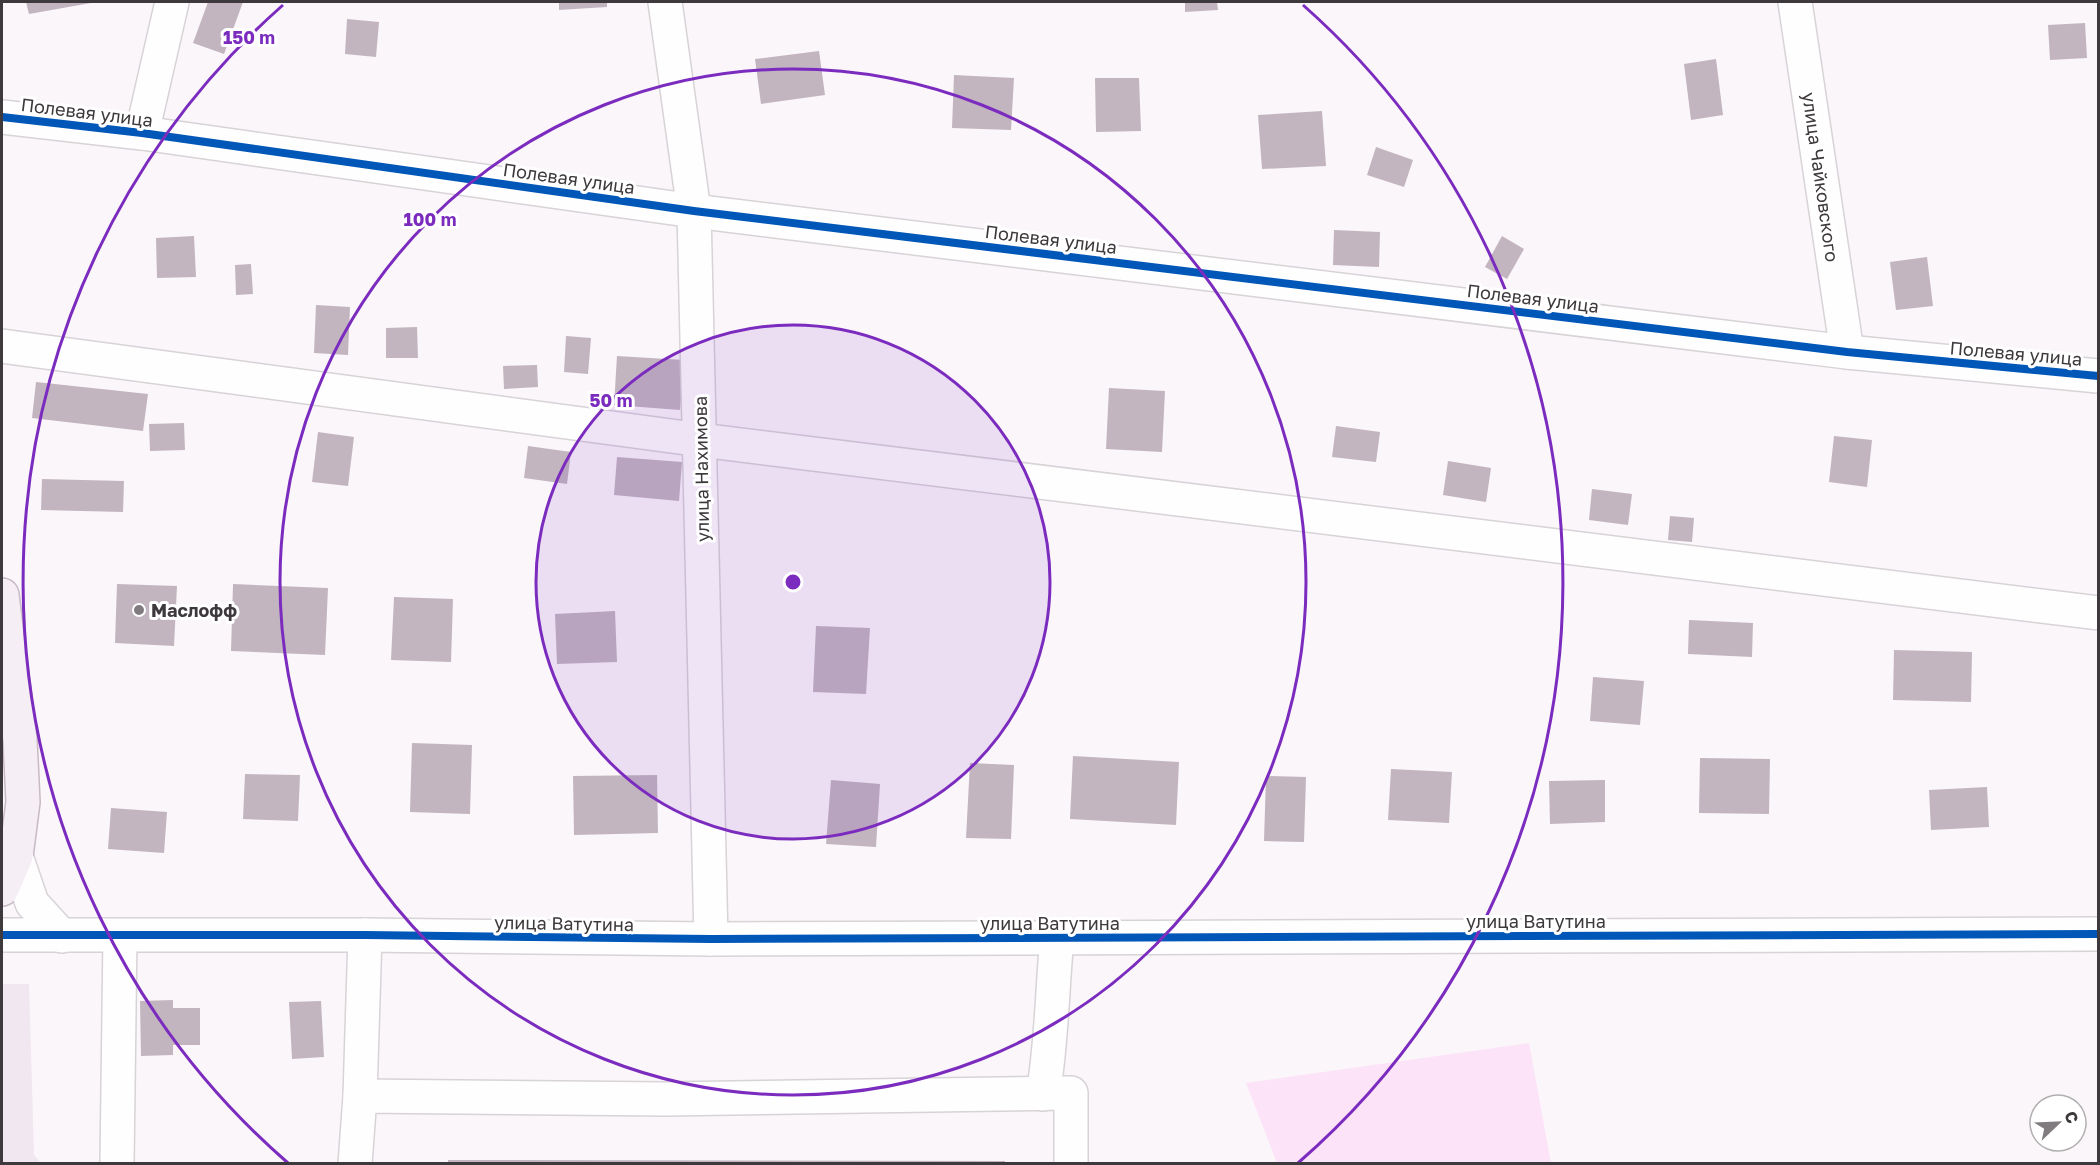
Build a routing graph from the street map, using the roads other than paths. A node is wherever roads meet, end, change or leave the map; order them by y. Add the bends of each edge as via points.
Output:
1 (172, 2) edge
2 (665, 2) edge
3 (1795, 2) edge
4 (2, 117) edge
5 (142, 133) junction
6 (694, 211) junction
7 (2, 346) edge
8 (1847, 352) junction
9 (2098, 376) edge
10 (701, 440) junction
11 (2, 595) edge
12 (2098, 613) edge
13 (16, 856) junction
14 (2, 890) edge
15 (2098, 934) edge
16 (2, 935) edge
17 (365, 935) junction
18 (62, 936) junction
19 (120, 936) junction
20 (1057, 938) junction
21 (711, 939) junction
22 (1043, 1094) junction
23 (360, 1096) junction
24 (117, 1164) edge
25 (355, 1164) edge
26 (1071, 1164) edge

1 - 5 street
2 - 6 street, улица Нахимова
3 - 8 street, улица Чайковского
4 - 5 street, Полевая улица
5 - 6 street, Полевая улица
6 - 8 street, Полевая улица
6 - 10 street, улица Нахимова
7 - 10 street
8 - 9 street, Полевая улица
10 - 12 street
10 - 21 street, улица Нахимова
11 - 13 main road via 20,740 23,802
13 - 14 main road
13 - 18 street via 32,903
15 - 20 street, улица Ватутина
16 - 18 street, улица Ватутина
17 - 19 street, улица Ватутина
17 - 21 street, улица Ватутина
17 - 23 street
18 - 19 street, улица Ватутина
19 - 24 street
20 - 21 street, улица Ватутина
20 - 22 street
22 - 23 street via 666,1099
22 - 26 street via 1071,1093
23 - 25 street

